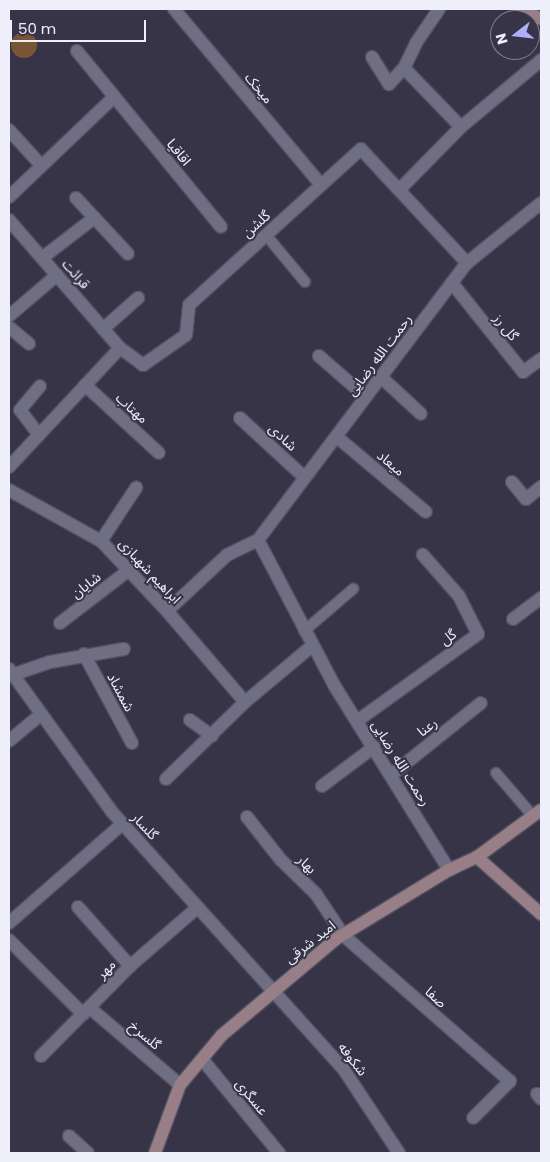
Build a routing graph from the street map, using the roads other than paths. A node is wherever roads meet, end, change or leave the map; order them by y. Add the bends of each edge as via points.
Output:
1 (174, 9) edge
2 (439, 9) edge
3 (77, 51) dead end
4 (372, 57) dead end
5 (541, 60) edge
6 (404, 68) junction
7 (114, 97) junction
8 (460, 127) junction
9 (9, 130) edge
10 (40, 164) junction
11 (321, 185) junction
12 (399, 190) junction
13 (9, 197) edge
14 (76, 198) dead end
15 (541, 203) edge
16 (94, 218) junction
17 (9, 220) edge
18 (220, 226) dead end
19 (266, 235) junction
20 (128, 254) dead end
21 (42, 258) junction
22 (467, 263) junction
23 (57, 275) junction
24 (305, 282) dead end
25 (452, 283) junction
26 (138, 298) dead end
27 (9, 316) edge
28 (9, 327) edge
29 (103, 329) junction
30 (29, 344) dead end
31 (120, 348) junction
32 (319, 356) dead end
33 (541, 359) edge
34 (382, 377) junction
35 (85, 385) junction
36 (40, 386) dead end
37 (366, 397) junction
38 (421, 414) dead end
39 (240, 418) dead end
40 (39, 435) junction
41 (337, 437) junction
42 (159, 452) dead end
43 (9, 467) edge
44 (305, 478) junction
45 (512, 482) dead end
46 (541, 487) edge
47 (136, 488) dead end
48 (9, 490) edge
49 (426, 512) dead end
50 (258, 540) junction
51 (101, 541) junction
52 (423, 555) dead end
53 (129, 570) junction
54 (353, 589) dead end
55 (541, 598) edge
56 (167, 611) junction
57 (513, 619) dead end
58 (60, 623) dead end
59 (304, 631) junction
60 (312, 646) junction
61 (124, 649) dead end
62 (84, 654) junction
63 (11, 672) edge
64 (245, 702) junction
65 (481, 703) dead end
66 (40, 714) junction
67 (190, 720) dead end
68 (356, 721) junction
69 (212, 736) junction
70 (9, 741) edge
71 (132, 743) dead end
72 (374, 747) junction
73 (496, 774) dead end
74 (391, 775) junction
75 (166, 779) dead end
76 (322, 786) dead end
77 (537, 813) edge
78 (247, 817) dead end
79 (122, 824) junction
80 (478, 857) junction
81 (449, 870) junction
82 (78, 907) dead end
83 (197, 908) junction
84 (541, 914) edge
85 (9, 923) edge
86 (343, 935) junction
87 (9, 940) edge
88 (130, 966) junction
89 (274, 991) junction
90 (87, 1011) junction
91 (41, 1056) dead end
92 (202, 1059) junction
93 (180, 1085) junction
94 (473, 1118) dead end
95 (69, 1136) dead end
96 (88, 1153) edge
97 (155, 1153) edge
98 (279, 1153) edge
99 (399, 1153) edge

1 - 11 street, میخک
2 - 6 street
3 - 7 street, اقاقیا
4 - 6 street via 389,84
5 - 8 street
6 - 8 street
7 - 10 street
7 - 18 street, اقاقیا
8 - 12 street
9 - 10 street
10 - 13 street
11 - 12 street, گلشن via 361,149
11 - 19 street, گلشن
12 - 22 street
14 - 16 street
15 - 22 street, رحمت الله رضایی
16 - 20 street
16 - 21 street
17 - 21 street, قرائت
19 - 24 lane
19 - 31 street, گلشن via 189,305 186,335 143,365
21 - 23 street, قرائت
22 - 25 street, رحمت الله رضایی
23 - 27 street
23 - 29 street, قرائت
25 - 33 street, گل رز via 523,372
25 - 34 street, رحمت الله رضایی
26 - 29 street
28 - 30 street
29 - 31 street, قرائت
31 - 35 street
32 - 37 street
34 - 37 street, رحمت الله رضایی
34 - 38 street
35 - 40 street
35 - 42 street, مهتاب
36 - 40 street via 20,410
37 - 41 street, رحمت الله رضایی
39 - 44 street, شادی
40 - 43 street
41 - 44 street, رحمت الله رضایی
41 - 49 street, میعاد
44 - 50 street, رحمت الله رضایی
45 - 46 street via 526,499
47 - 51 street
48 - 51 street, ابراهیم شهبازی
50 - 56 street, رحمت الله رضایی via 227,555
50 - 59 street, رحمت الله رضایی
51 - 53 street, ابراهیم شهبازی
52 - 68 street, گل via 460,596 478,634
53 - 56 street, ابراهیم شهبازی
53 - 58 street, شایان
54 - 59 lane
55 - 57 street
56 - 64 street, ابراهیم شهبازی
59 - 60 street, رحمت الله رضایی
60 - 64 street
60 - 68 street, رحمت الله رضایی
61 - 62 street, شمشاد
62 - 63 street, شمشاد
62 - 71 street, شمشاد
63 - 66 street, گلسار
64 - 69 street
65 - 74 street, رعنا
66 - 70 street
66 - 79 street, گلسار
67 - 69 street
68 - 72 street, رحمت الله رضایی
69 - 75 street
72 - 74 street, رحمت الله رضایی
72 - 76 street
73 - 77 lane
74 - 81 street, رحمت الله رضایی
77 - 80 street, امید شرقی
78 - 86 street, بهار via 281,860 316,894
79 - 83 street, گلسار
79 - 85 street
80 - 81 street, امید شرقی
80 - 84 street
81 - 86 street, امید شرقی
82 - 88 street
83 - 88 street, مهر
83 - 89 street, گلسار
86 - 89 street, امید شرقی
86 - 94 street, صفا via 510,1081
87 - 90 street, گلسرخ
88 - 90 street, مهر
89 - 92 street, امید شرقی via 222,1035
89 - 99 street, شکوفه via 344,1070
90 - 91 street, مهر
90 - 93 street, گلسرخ
92 - 93 street, امید شرقی
92 - 98 street, عسگری
93 - 97 street, امید شرقی
95 - 96 street

